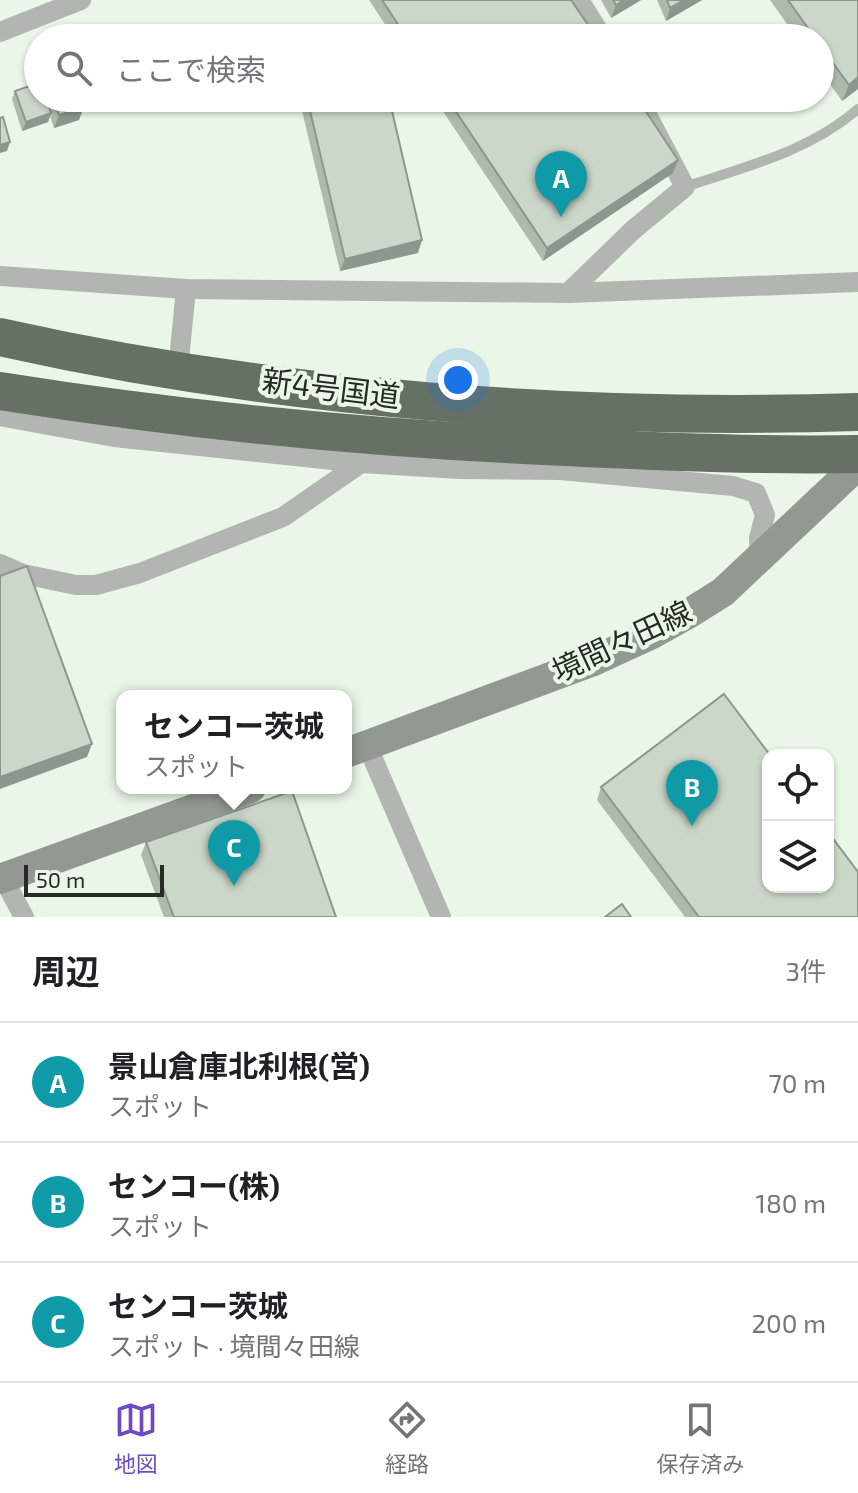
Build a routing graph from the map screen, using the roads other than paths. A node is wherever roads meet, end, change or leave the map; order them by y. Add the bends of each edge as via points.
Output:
1 (81, 0) edge
2 (579, 0) edge
3 (594, 24) edge
4 (0, 32) edge
5 (858, 109) edge
6 (645, 112) edge
7 (685, 187) junction
8 (0, 276) edge
9 (858, 282) edge
10 (186, 289) junction
11 (568, 293) junction
12 (0, 337) edge
13 (178, 370) junction
14 (0, 391) edge
15 (858, 412) edge
16 (0, 416) edge
17 (858, 454) edge
18 (361, 463) junction
19 (858, 465) edge
20 (760, 559) junction
21 (0, 564) edge
22 (357, 749) edge
23 (235, 794) edge
24 (2, 879) edge
25 (24, 917) edge
26 (441, 917) edge

1 - 4 street
2 - 3 street
5 - 7 lane via 790,151
6 - 7 street
7 - 11 street
8 - 10 street
9 - 11 street
10 - 11 street
10 - 13 street
12 - 13 highway, 新4号国道
13 - 15 highway, 新4号国道 via 335,391 570,410
14 - 17 highway, 新4号国道 via 285,428 488,444
16 - 18 street via 114,437
18 - 20 street via 560,470 733,486 756,493 765,515
18 - 21 street via 283,517 140,573 76,585
19 - 20 main road, 境間々田線
20 - 22 main road, 境間々田線 via 723,592 654,633 591,662
22 - 26 street
23 - 24 main road
24 - 25 street

